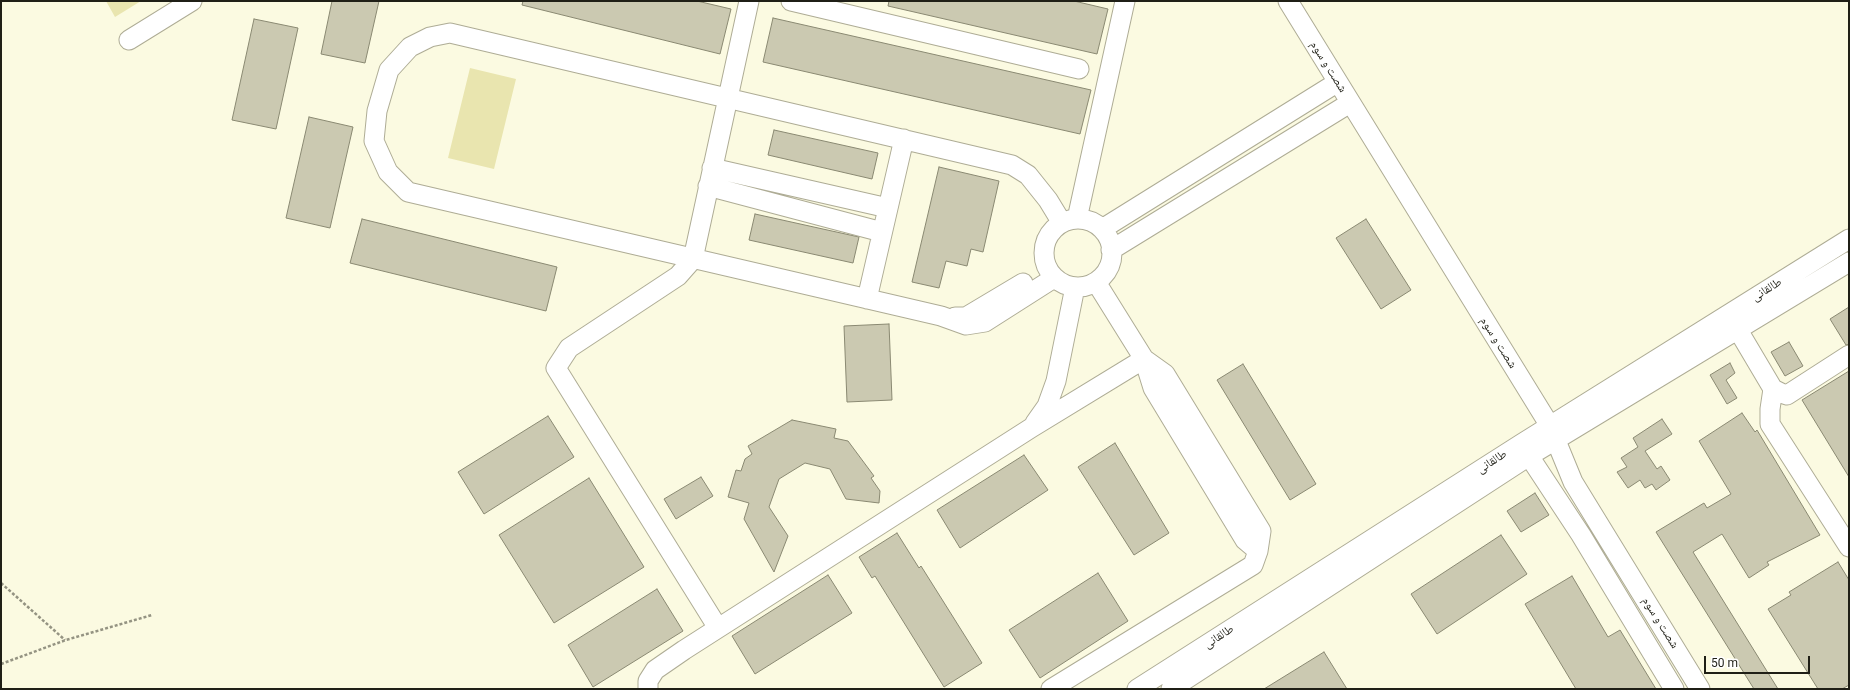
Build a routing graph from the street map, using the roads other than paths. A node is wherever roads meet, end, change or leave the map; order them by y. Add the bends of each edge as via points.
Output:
1 (192, 1) edge
2 (749, 1) edge
3 (791, 1) edge
4 (1125, 1) edge
5 (1288, 1) edge
6 (129, 40) dead end
7 (1079, 69) dead end
8 (1338, 82) junction
9 (727, 98) junction
10 (1350, 103) junction
11 (904, 140) junction
12 (712, 168) junction
13 (708, 186) junction
14 (888, 208) junction
15 (1070, 221) junction
16 (1102, 229) junction
17 (882, 232) junction
18 (1849, 239) edge
19 (1111, 250) junction
20 (693, 259) junction
21 (1849, 262) edge
22 (1050, 274) junction
23 (1096, 282) junction
24 (1075, 288) junction
25 (867, 299) junction
26 (1738, 330) junction
27 (1849, 355) edge
28 (1144, 359) junction
29 (1773, 389) junction
30 (1031, 428) junction
31 (1552, 432) junction
32 (1529, 456) junction
33 (1849, 547) edge
34 (718, 628) junction
35 (648, 689) edge
36 (1051, 689) edge
37 (1137, 689) edge
38 (1171, 689) edge
39 (1674, 689) edge
40 (1700, 689) edge

1 - 6 street
2 - 9 street
3 - 7 street
4 - 15 street
5 - 8 street, شصت و سوم
8 - 10 street, شصت و سوم
8 - 16 street
9 - 11 street
9 - 12 street
9 - 20 street via 450,33 430,37 410,47 389,70 377,111 374,141 388,172 408,192
10 - 19 street
10 - 31 street, شصت و سوم
11 - 14 street
11 - 15 street via 1012,165 1028,175 1048,200
12 - 13 street
12 - 14 street
13 - 17 street
13 - 20 street
14 - 17 street
15 - 16 street via 1088,220
15 - 22 street via 1056,226 1048,235 1043,258
16 - 19 street via 1111,243
17 - 25 street
18 - 31 street, طالقانی
19 - 23 street via 1110,265
20 - 25 street
20 - 34 street via 678,276 569,348 556,368
21 - 26 street, طالقانی
22 - 24 street via 1064,285
22 - 25 street via 966,317 942,316
23 - 24 street
23 - 28 street
24 - 30 street via 1056,381 1047,406
26 - 29 street
26 - 31 street, طالقانی
27 - 29 street via 1788,395
28 - 30 street
28 - 36 street via 1153,388 1245,540 1258,551 1253,565
29 - 33 street via 1770,424
30 - 34 street
31 - 32 street, طالقانی
31 - 37 street, طالقانی
31 - 40 street, شصت و سوم via 1573,482
32 - 38 street, طالقانی
32 - 39 street via 1581,535
34 - 35 street via 655,670 648,681

